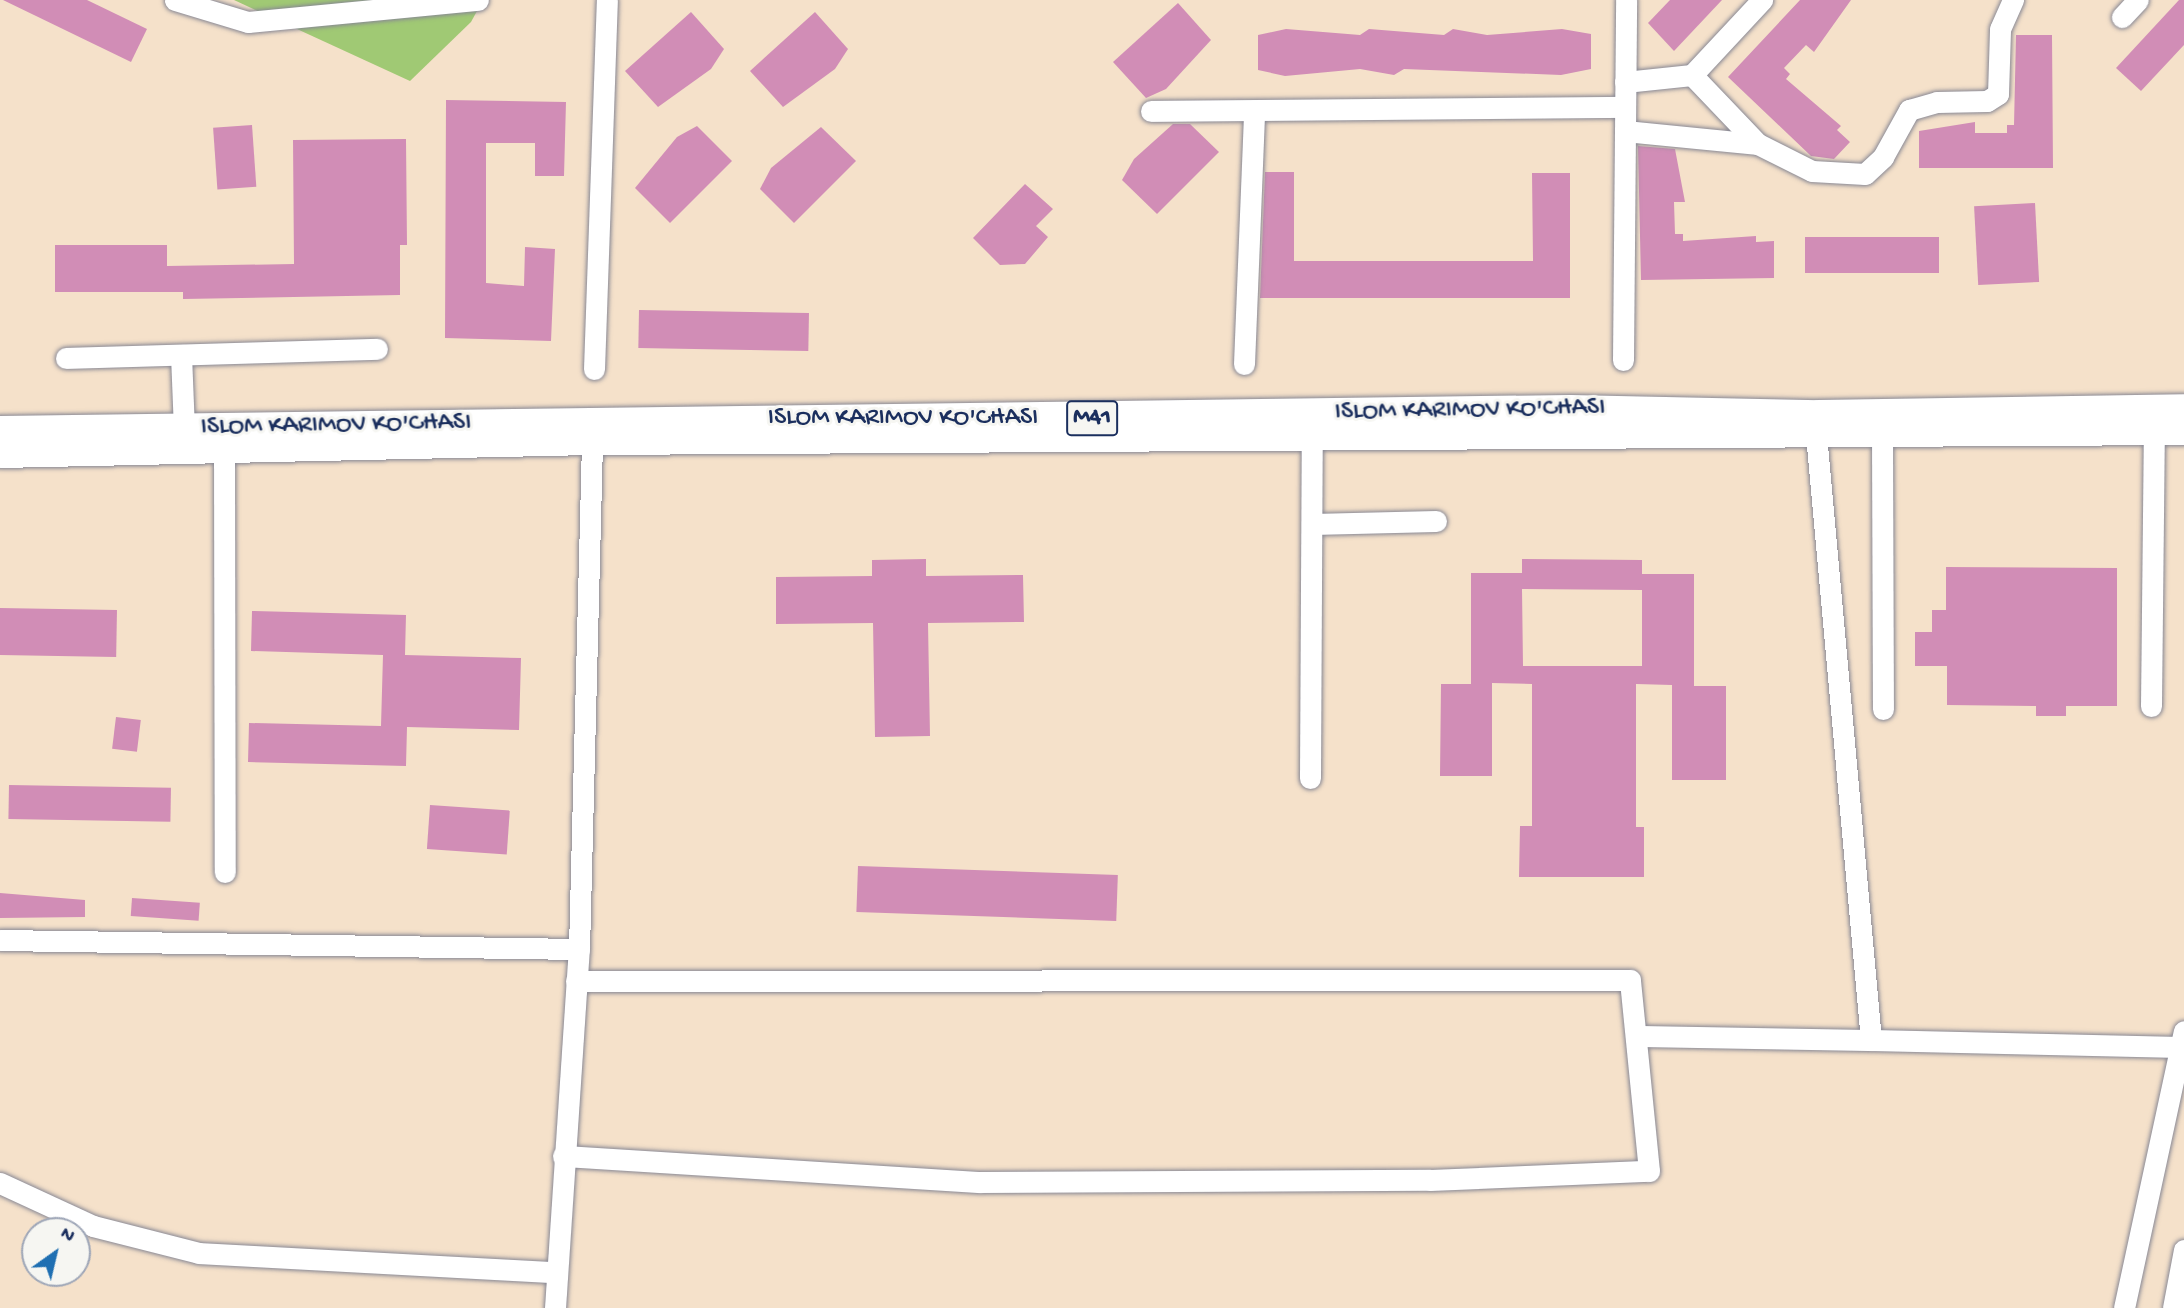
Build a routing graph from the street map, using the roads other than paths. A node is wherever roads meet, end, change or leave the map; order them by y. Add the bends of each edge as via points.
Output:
1 (175, 0) edge
2 (478, 0) edge
3 (607, 0) edge
4 (1626, 0) edge
5 (1762, 0) edge
6 (2013, 0) edge
7 (2138, 0) edge
8 (2122, 17) dead end
9 (1692, 75) junction
10 (1625, 82) junction
11 (1625, 107) junction
12 (1254, 110) junction
13 (1151, 111) dead end
14 (1625, 131) junction
15 (1758, 144) junction
16 (377, 349) dead end
17 (180, 355) junction
18 (66, 358) dead end
19 (1623, 360) dead end
20 (1244, 364) dead end
21 (594, 369) dead end
22 (2184, 408) edge
23 (184, 429) junction
24 (0, 430) edge
25 (2154, 431) junction
26 (2184, 431) edge
27 (1816, 435) junction
28 (1882, 436) junction
29 (1312, 437) junction
30 (592, 441) junction
31 (224, 450) junction
32 (0, 454) edge
33 (1436, 521) dead end
34 (1312, 524) junction
35 (2151, 706) dead end
36 (1884, 709) dead end
37 (1310, 778) dead end
38 (225, 872) dead end
39 (0, 940) edge
40 (579, 949) junction
41 (576, 981) junction
42 (1637, 1036) junction
43 (2182, 1039) edge
44 (1871, 1040) junction
45 (563, 1156) junction
46 (0, 1182) edge
47 (2184, 1250) edge
48 (553, 1272) junction
49 (555, 1308) edge
50 (2123, 1308) edge
51 (2173, 1308) edge

1 - 2 street via 248,22
3 - 21 street
4 - 10 street
5 - 9 street
6 - 15 street via 2000,29 2003,84 1998,94 1987,102 1937,102 1909,110 1884,157 1865,174 1812,171
7 - 8 street
9 - 10 street
9 - 15 street
10 - 11 street
11 - 12 street
11 - 14 street
12 - 13 street
12 - 20 street
14 - 15 street
14 - 19 street
16 - 17 street
17 - 18 street
17 - 23 street
22 - 23 main road, ISLOM KARIMOV KO'CHASI / M41 via 1819,414 1570,409
23 - 24 main road, ISLOM KARIMOV KO'CHASI / M41
25 - 26 main road, ISLOM KARIMOV KO'CHASI / M41
25 - 28 main road, ISLOM KARIMOV KO'CHASI / M41
25 - 35 street
27 - 28 main road, ISLOM KARIMOV KO'CHASI / M41
27 - 29 main road, ISLOM KARIMOV KO'CHASI / M41
27 - 44 street
28 - 36 street
29 - 30 main road, ISLOM KARIMOV KO'CHASI / M41
29 - 34 street
30 - 31 main road, ISLOM KARIMOV KO'CHASI / M41
30 - 40 street
31 - 32 main road, ISLOM KARIMOV KO'CHASI / M41
31 - 38 street
33 - 34 street
34 - 37 street
39 - 40 street
40 - 41 street
41 - 42 street via 1630,980
41 - 45 street
42 - 44 street
42 - 45 street via 1649,1171 1430,1180 979,1182
43 - 44 street
43 - 50 street
45 - 48 street
46 - 48 street via 93,1226 199,1252
47 - 51 street
48 - 49 street

